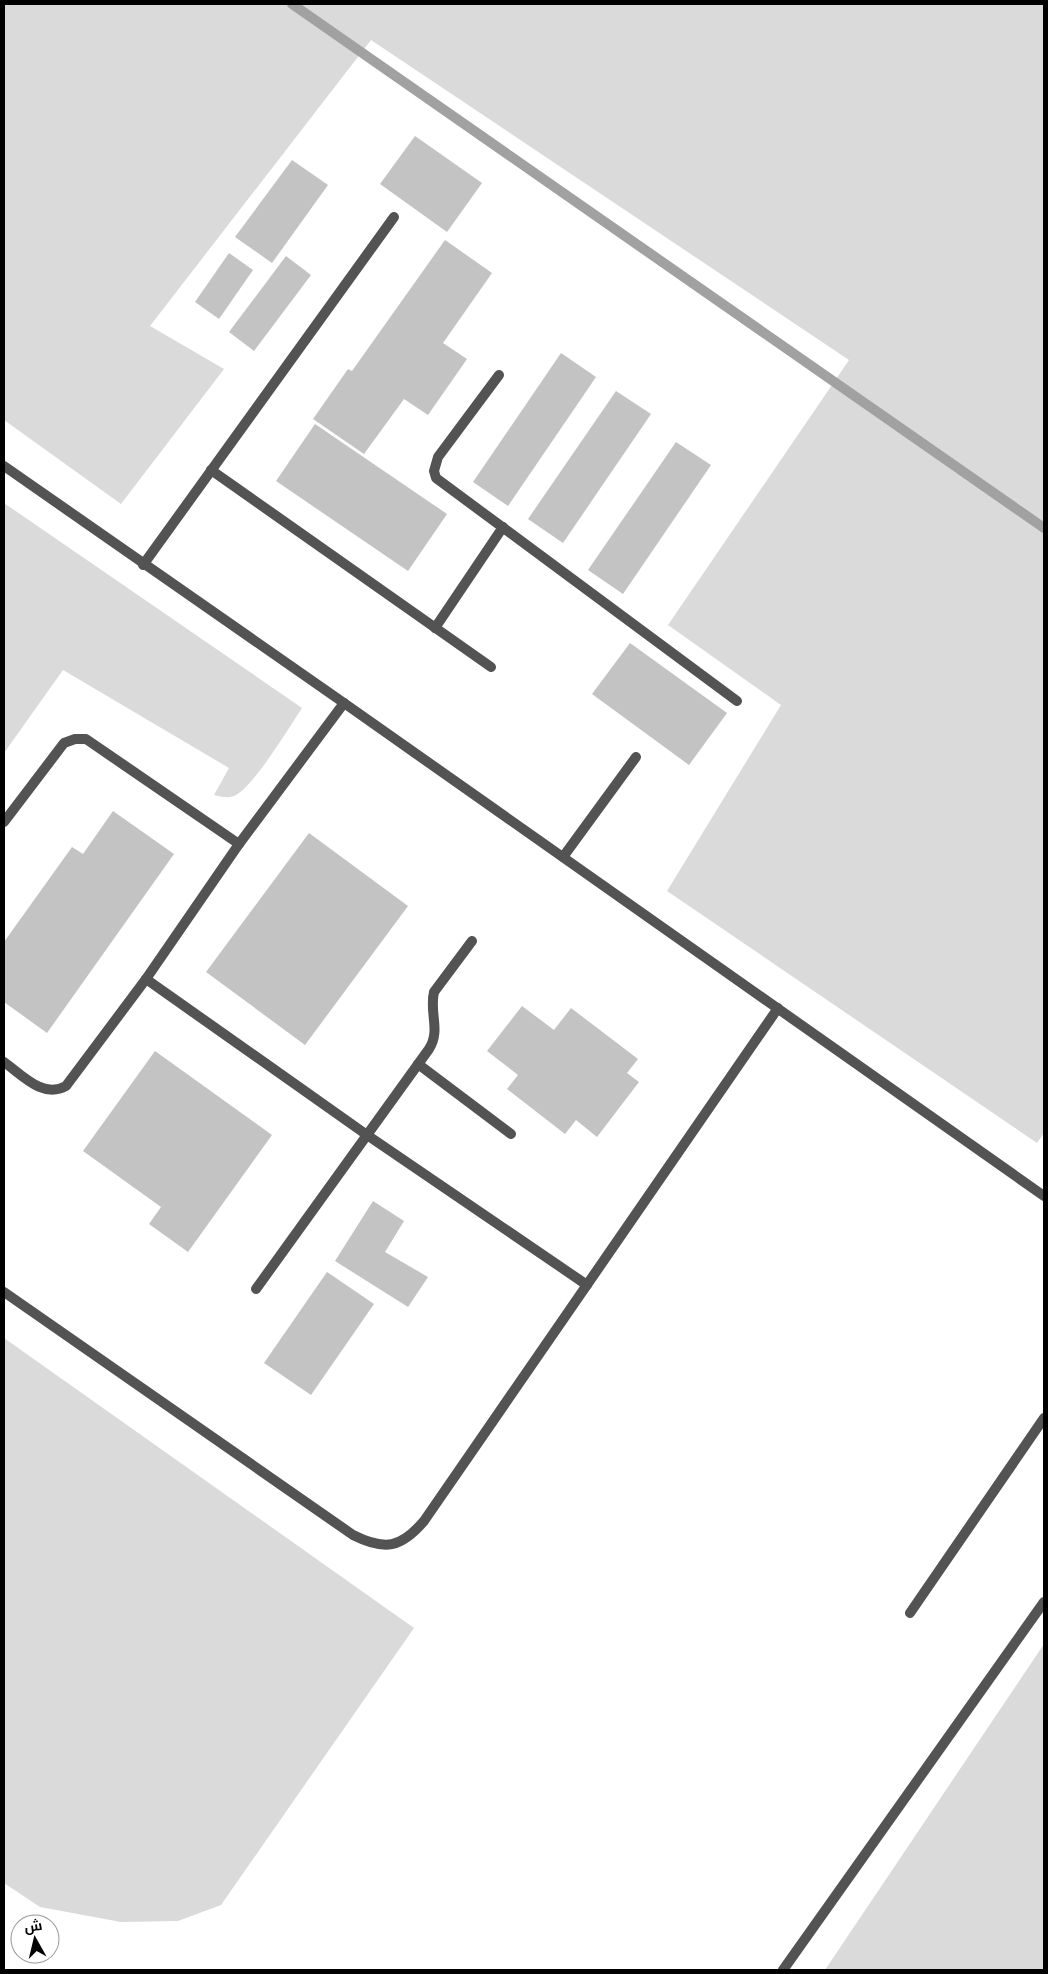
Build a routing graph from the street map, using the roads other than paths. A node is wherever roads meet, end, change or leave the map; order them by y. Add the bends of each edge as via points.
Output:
1 (394, 217) dead end
2 (499, 376) dead end
3 (4, 466) edge
4 (211, 470) junction
5 (503, 527) junction
6 (143, 565) junction
7 (435, 628) junction
8 (491, 667) dead end
9 (737, 701) dead end
10 (344, 703) junction
11 (636, 757) dead end
12 (4, 822) edge
13 (239, 844) junction
14 (563, 857) junction
15 (472, 941) dead end
16 (146, 979) junction
17 (778, 1008) junction
18 (4, 1062) edge
19 (418, 1064) junction
20 (511, 1134) dead end
21 (367, 1135) junction
22 (1044, 1196) edge
23 (586, 1285) junction
24 (256, 1289) dead end
25 (4, 1292) edge
26 (1044, 1418) edge
27 (1044, 1602) edge
28 (910, 1613) dead end
29 (784, 1970) edge

1 - 4 lane
2 - 5 lane via 438,458 434,471 436,478
3 - 6 lane
4 - 6 lane
4 - 7 lane
5 - 7 lane
5 - 9 lane
6 - 10 lane
7 - 8 lane
10 - 13 lane
10 - 14 lane
11 - 14 lane
12 - 13 lane via 64,743 86,739
13 - 16 lane
14 - 17 lane
15 - 19 lane via 434,992 436,1035
16 - 18 lane via 66,1086 46,1091
16 - 21 lane
17 - 22 lane
17 - 23 lane
19 - 20 lane
19 - 21 lane
21 - 23 lane
21 - 24 lane
23 - 25 lane via 424,1521 411,1536 392,1544 372,1544 354,1535
26 - 28 lane
27 - 29 lane

